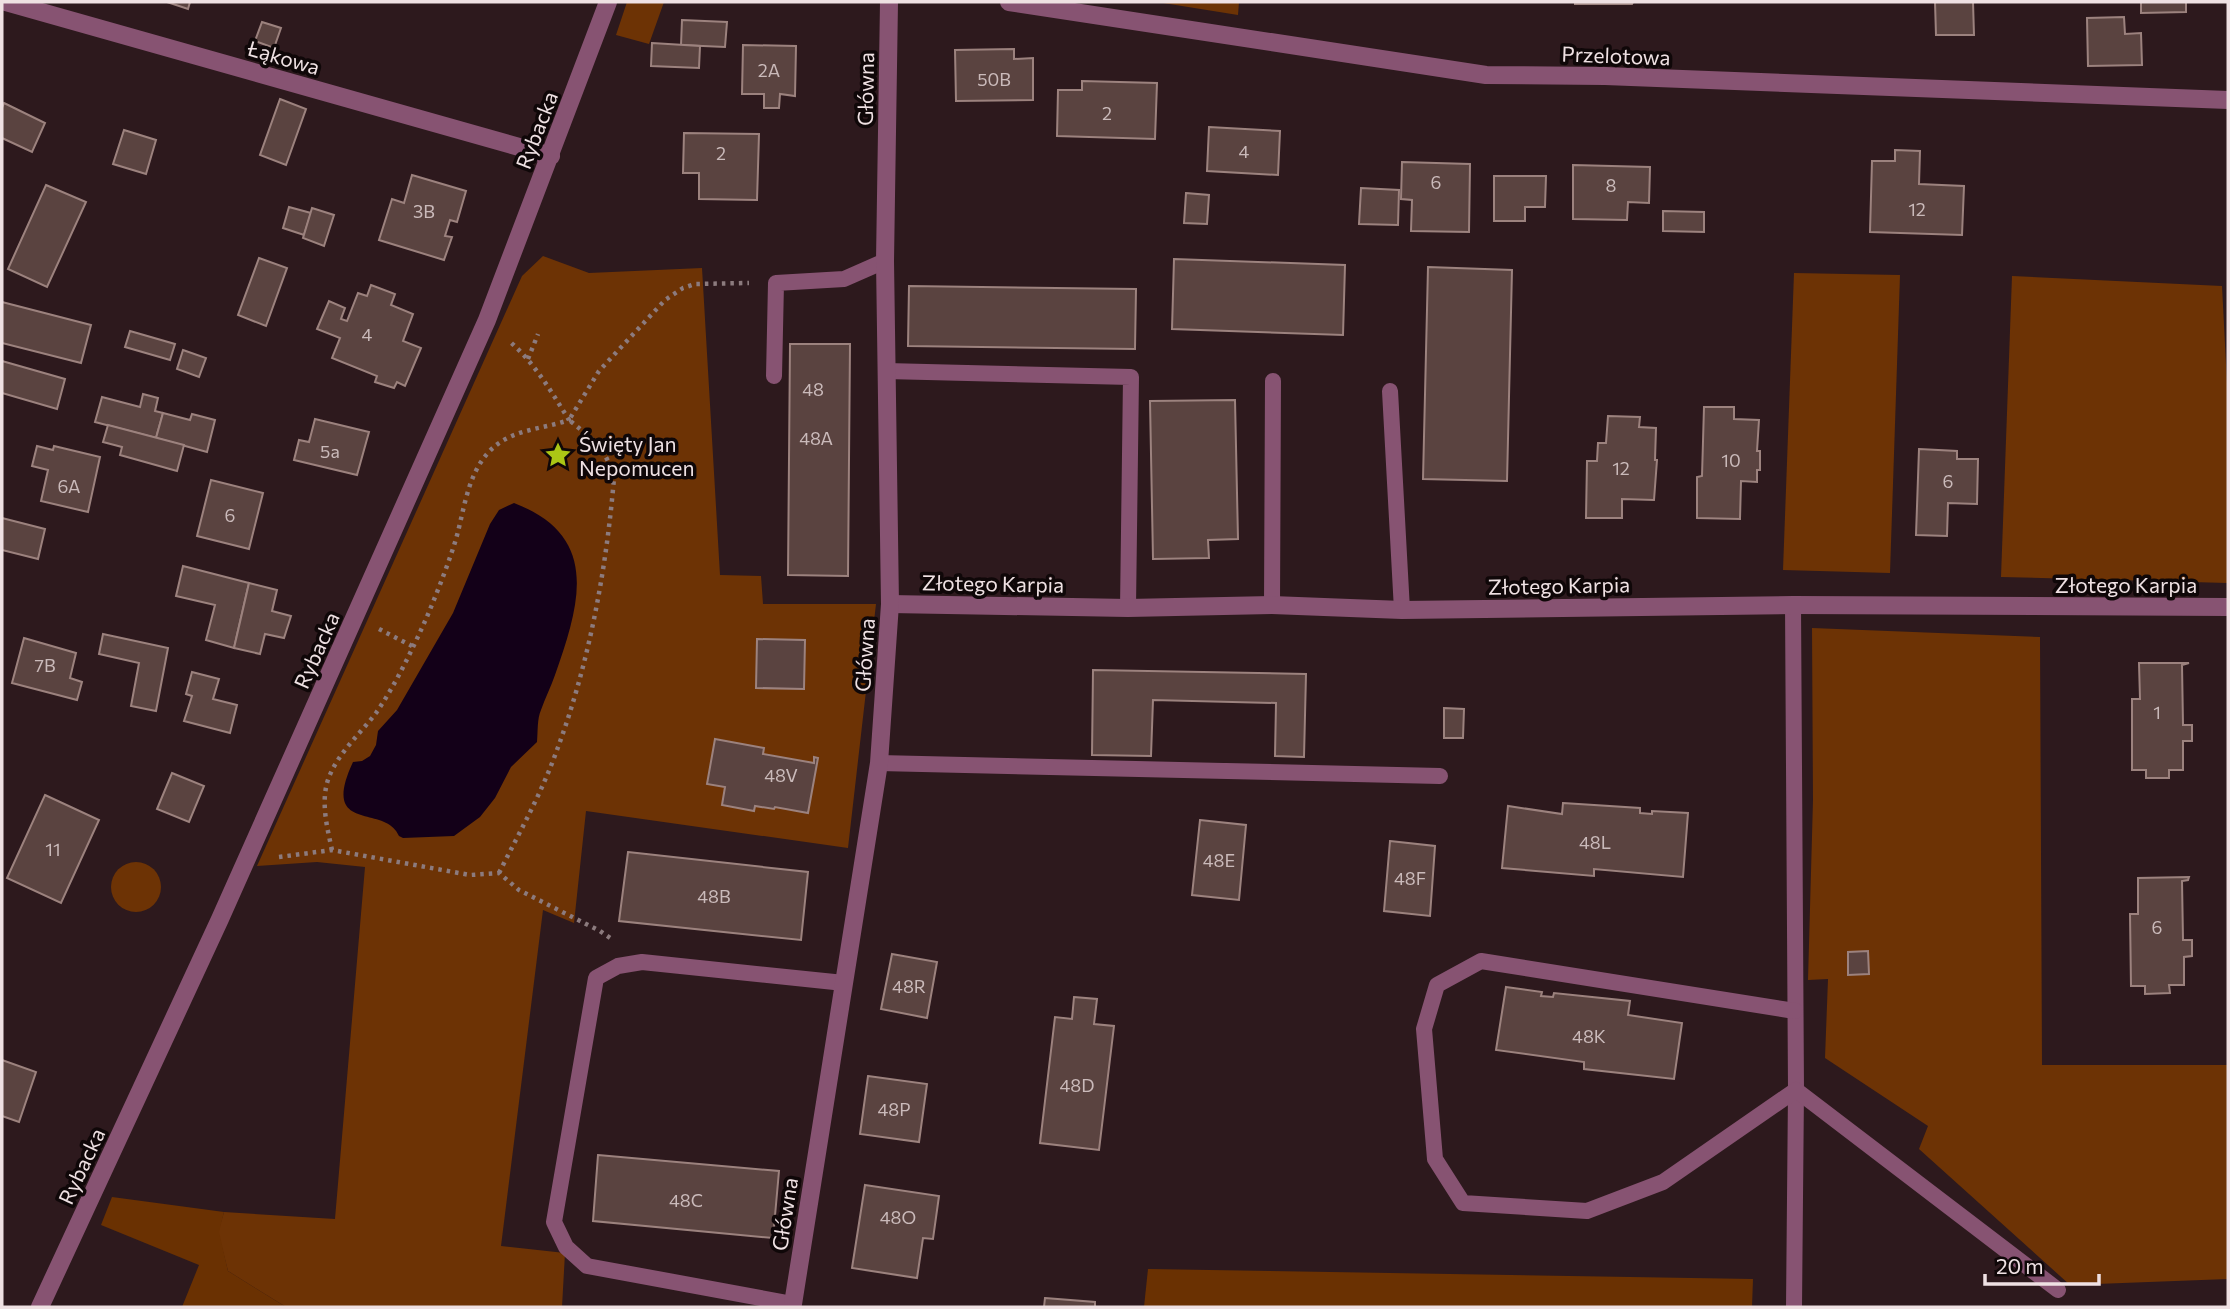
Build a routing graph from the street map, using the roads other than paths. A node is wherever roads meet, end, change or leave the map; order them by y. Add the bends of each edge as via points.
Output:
1 (6, 2) edge
2 (608, 2) edge
3 (889, 2) edge
4 (1009, 2) edge
5 (2228, 100) edge
6 (551, 156) junction
7 (885, 261) junction
8 (886, 371) junction
9 (774, 376) dead end
10 (1273, 382) dead end
11 (1390, 391) dead end
12 (890, 604) junction
13 (1272, 605) junction
14 (1793, 605) junction
15 (2228, 607) edge
16 (1128, 608) junction
17 (1402, 610) junction
18 (879, 763) junction
19 (1440, 776) dead end
20 (844, 983) junction
21 (1794, 1011) junction
22 (1796, 1090) junction
23 (2058, 1290) dead end
24 (793, 1304) joint
25 (40, 1307) edge
26 (1794, 1307) edge

1 - 6 street, Łąkowa
2 - 6 street, Rybacka
3 - 7 street, Główna
4 - 5 street, Przelotowa via 1486,75
6 - 25 street, Rybacka via 487,320 355,618
7 - 8 street, Główna
7 - 9 lane via 844,279 776,283
8 - 12 street, Główna
8 - 16 lane via 1131,377
10 - 13 lane
11 - 17 lane
12 - 16 street, Złotego Karpia
12 - 18 street, Główna
13 - 16 street, Złotego Karpia
13 - 17 street, Złotego Karpia
14 - 15 street, Złotego Karpia
14 - 17 street, Złotego Karpia
14 - 21 lane
18 - 19 lane
18 - 20 street, Główna
20 - 24 street, Główna
20 - 24 lane via 642,962 618,966 596,978 554,1222 566,1247 587,1266
21 - 22 lane
21 - 22 lane via 1481,961 1437,985 1424,1029 1435,1160 1463,1203 1587,1211 1663,1182
22 - 23 lane
22 - 26 lane

